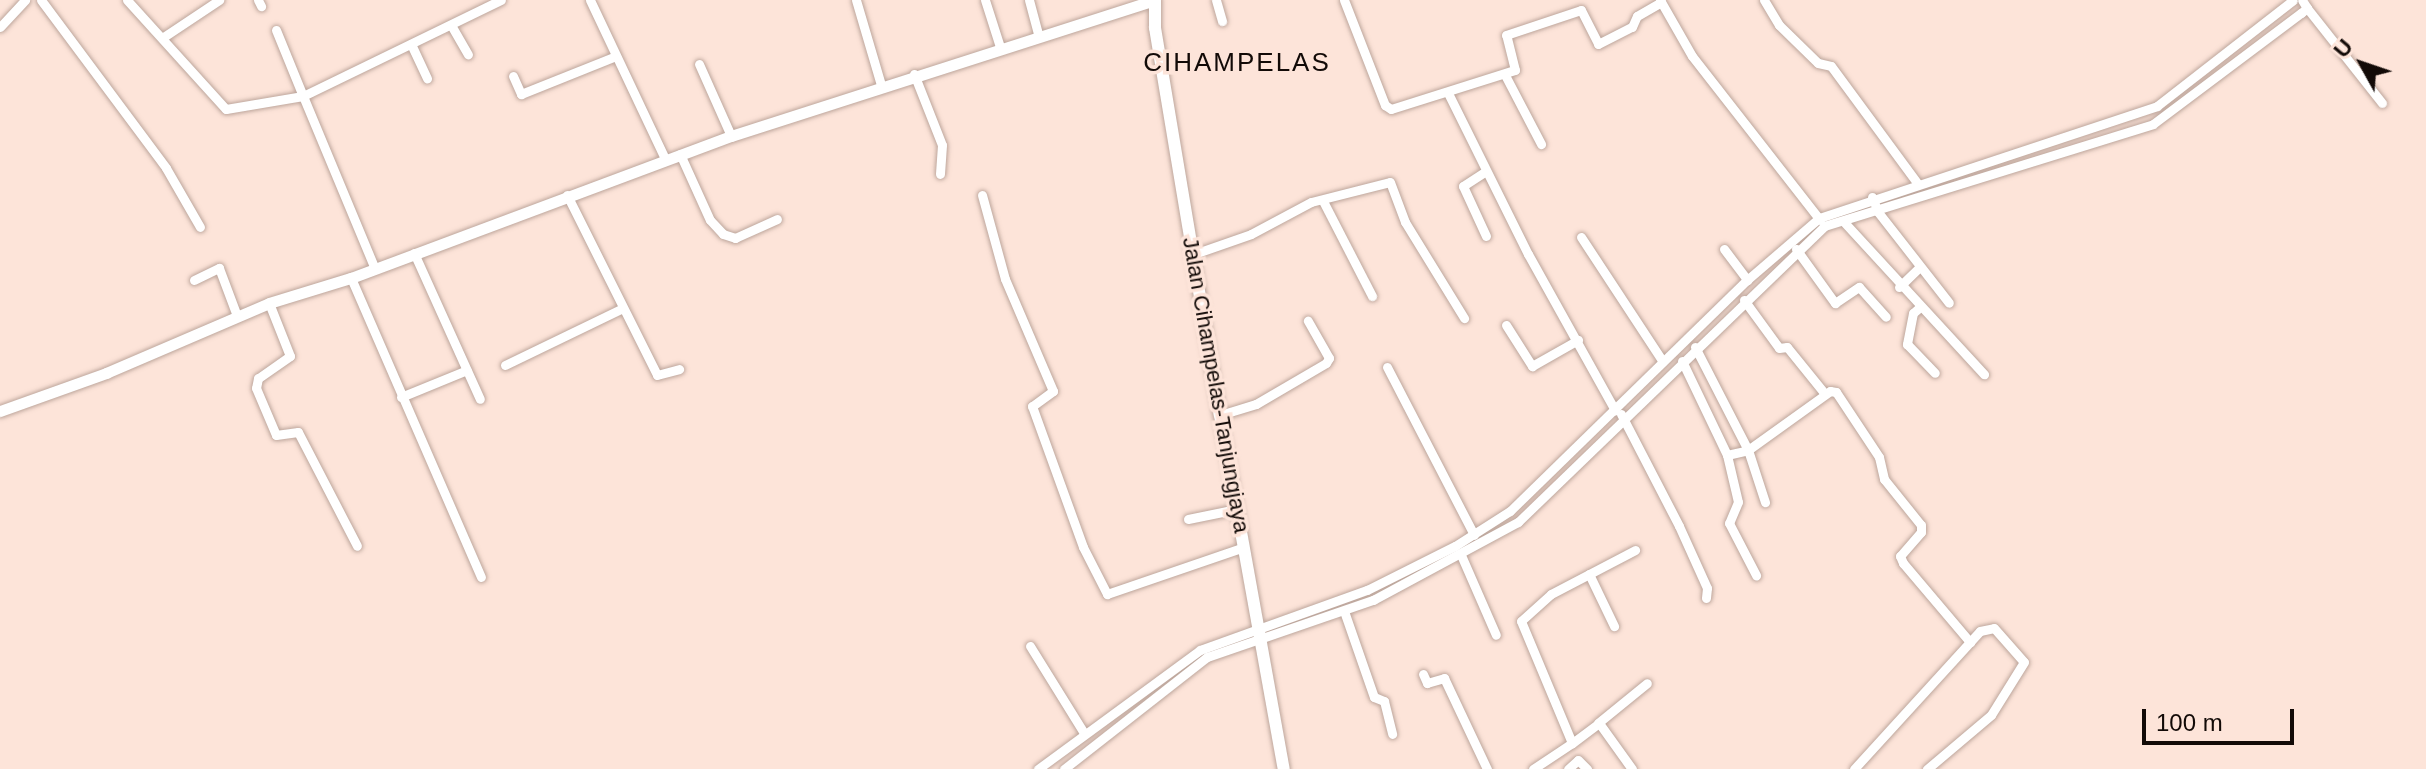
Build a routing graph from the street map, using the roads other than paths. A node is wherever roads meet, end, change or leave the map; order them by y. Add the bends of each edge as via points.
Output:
1 (41, 0) edge
2 (127, 0) edge
3 (219, 0) edge
4 (501, 0) edge
5 (590, 0) edge
6 (856, 0) edge
7 (985, 0) edge
8 (1029, 0) edge
9 (1152, 0) edge
10 (1216, 0) edge
11 (1344, 0) edge
12 (1764, 0) edge
13 (2293, 0) edge
14 (1661, 1) edge
15 (18, 3) edge
16 (2304, 4) edge
17 (1222, 21) dead end
18 (451, 25) junction
19 (0, 27) edge
20 (276, 30) dead end
21 (1038, 34) junction
22 (162, 38) junction
23 (411, 44) junction
24 (1000, 47) junction
25 (468, 55) dead end
26 (616, 56) junction
27 (699, 64) dead end
28 (914, 74) junction
29 (1505, 75) junction
30 (513, 76) dead end
31 (427, 79) dead end
32 (881, 85) junction
33 (1448, 93) junction
34 (303, 96) junction
35 (2382, 103) dead end
36 (731, 136) junction
37 (1541, 144) dead end
38 (680, 154) junction
39 (665, 159) junction
40 (1486, 171) junction
41 (940, 174) dead end
42 (1918, 184) junction
43 (567, 195) junction
44 (982, 195) dead end
45 (1872, 197) junction
46 (1323, 201) junction
47 (1878, 212) junction
48 (777, 219) dead end
49 (1821, 222) junction
50 (1844, 222) junction
51 (200, 227) dead end
52 (1486, 236) dead end
53 (1581, 237) dead end
54 (1724, 249) dead end
55 (1796, 249) junction
56 (414, 253) junction
57 (1194, 254) junction
58 (1919, 268) junction
59 (375, 269) junction
60 (351, 278) junction
61 (194, 280) dead end
62 (1747, 280) junction
63 (1899, 287) junction
64 (1372, 296) dead end
65 (1744, 300) junction
66 (269, 303) junction
67 (1949, 303) dead end
68 (1920, 307) junction
69 (623, 308) junction
70 (237, 316) junction
71 (1886, 317) dead end
72 (1464, 318) dead end
73 (1308, 321) dead end
74 (1506, 325) dead end
75 (1578, 340) junction
76 (1695, 347) junction
77 (1682, 361) junction
78 (1663, 362) junction
79 (505, 365) dead end
80 (1387, 367) dead end
81 (679, 369) dead end
82 (467, 370) junction
83 (1935, 373) dead end
84 (1984, 374) dead end
85 (1825, 394) junction
86 (401, 397) junction
87 (480, 399) dead end
88 (0, 411) edge
89 (1620, 412) junction
90 (1220, 415) junction
91 (1748, 450) junction
92 (1727, 455) junction
93 (1765, 502) dead end
94 (1237, 509) junction
95 (1514, 517) junction
96 (1188, 519) dead end
97 (1474, 535) junction
98 (357, 546) dead end
99 (1244, 547) junction
100 (1635, 550) dead end
101 (1461, 555) junction
102 (1589, 574) junction
103 (1756, 575) dead end
104 (481, 577) dead end
105 (1402, 581) junction
106 (1706, 598) dead end
107 (1344, 611) junction
108 (1614, 626) dead end
109 (1261, 634) junction
110 (1496, 635) dead end
111 (1970, 642) junction
112 (1030, 646) dead end
113 (1423, 674) dead end
114 (1647, 683) dead end
115 (1598, 723) junction
116 (1084, 733) junction
117 (1392, 734) dead end
118 (1572, 743) junction
119 (1053, 764) edge
120 (1038, 769) edge
121 (1064, 769) edge
122 (1284, 769) edge
123 (1487, 769) edge
124 (1533, 769) edge
125 (1568, 769) edge
126 (1587, 769) edge
127 (1632, 769) edge
128 (1854, 769) edge
129 (1927, 769) edge

1 - 51 street via 166,168
2 - 22 street
3 - 22 street
4 - 18 street
5 - 26 street
6 - 32 street
7 - 24 street
8 - 21 street
9 - 21 street
9 - 57 main road, Jalan Cihampelas-Tanjungjaya
10 - 17 street
11 - 33 street via 1386,107
12 - 42 street via 1779,25 1818,63 1831,66
13 - 42 street via 2157,106
14 - 29 street via 1637,16 1632,27 1598,44 1581,10 1506,35 1516,69
14 - 49 street via 1692,56
15 - 19 street
16 - 35 street
16 - 47 street via 2153,124
18 - 23 street
18 - 25 street
20 - 34 street
21 - 24 street
22 - 34 street via 226,109
23 - 31 street
23 - 34 street
24 - 28 street
26 - 30 street via 521,94
26 - 39 street
27 - 36 street
28 - 32 street
28 - 41 street via 942,145
29 - 33 street
29 - 37 street
32 - 36 street
33 - 40 street
34 - 59 street
36 - 38 street
38 - 39 street
38 - 48 street via 710,220 723,234 735,238
39 - 43 street
40 - 52 street via 1463,186
40 - 75 street
42 - 45 street
43 - 56 street
43 - 69 street
44 - 99 street via 1005,279 1053,391 1032,406 1083,547 1107,594
45 - 47 street
45 - 49 street
46 - 57 street
46 - 64 street
46 - 72 street via 1390,182 1412,235
47 - 50 street
47 - 58 street
49 - 50 street
49 - 55 street
49 - 62 street
50 - 63 street
53 - 78 street
54 - 62 street
55 - 65 street
55 - 71 street via 1835,303 1859,287
56 - 59 street
56 - 82 street
57 - 90 main road, Jalan Cihampelas-Tanjungjaya
58 - 63 street
58 - 67 street
59 - 60 street
60 - 66 street
60 - 86 street
61 - 70 street via 219,268
62 - 78 street
63 - 68 street
65 - 76 street
65 - 85 street via 1779,348 1787,347
66 - 70 street
66 - 98 street via 290,356 258,378 256,388 276,435 298,432
68 - 83 street via 1913,313 1907,344
68 - 84 street
69 - 79 street
69 - 81 street via 658,377
70 - 88 street via 106,373
73 - 90 street via 1329,358 1326,363 1256,404
74 - 75 street via 1532,366
75 - 89 street
76 - 77 street
76 - 91 street
77 - 89 street
77 - 92 street
78 - 89 street
80 - 97 street
82 - 86 street
82 - 87 street
85 - 91 street
85 - 111 street via 1836,392 1879,457 1884,479 1921,525 1900,556 1903,563
86 - 104 street
89 - 95 street
89 - 106 street via 1679,526 1707,588
90 - 94 main road, Jalan Cihampelas-Tanjungjaya
91 - 92 street
91 - 93 street
92 - 103 street via 1738,502 1729,523
94 - 96 street
94 - 99 main road, Jalan Cihampelas-Tanjungjaya
95 - 97 street
95 - 101 street
97 - 105 street
99 - 109 main road, Jalan Cihampelas-Tanjungjaya
100 - 102 street
101 - 105 street
101 - 110 street
102 - 108 street
102 - 118 street via 1540,601 1521,621
105 - 107 street
105 - 109 street
107 - 109 street
107 - 117 street via 1374,697 1384,701
109 - 116 street via 1200,650
109 - 121 street via 1198,662
109 - 122 main road, Jalan Cihampelas-Tanjungjaya
111 - 128 street
111 - 129 street via 1988,626 1994,628 2024,662 1991,715
112 - 116 street
113 - 123 street via 1427,683 1444,678
114 - 115 street
115 - 118 street
115 - 127 street
116 - 119 street
118 - 124 street
119 - 120 street
125 - 126 street via 1578,760

